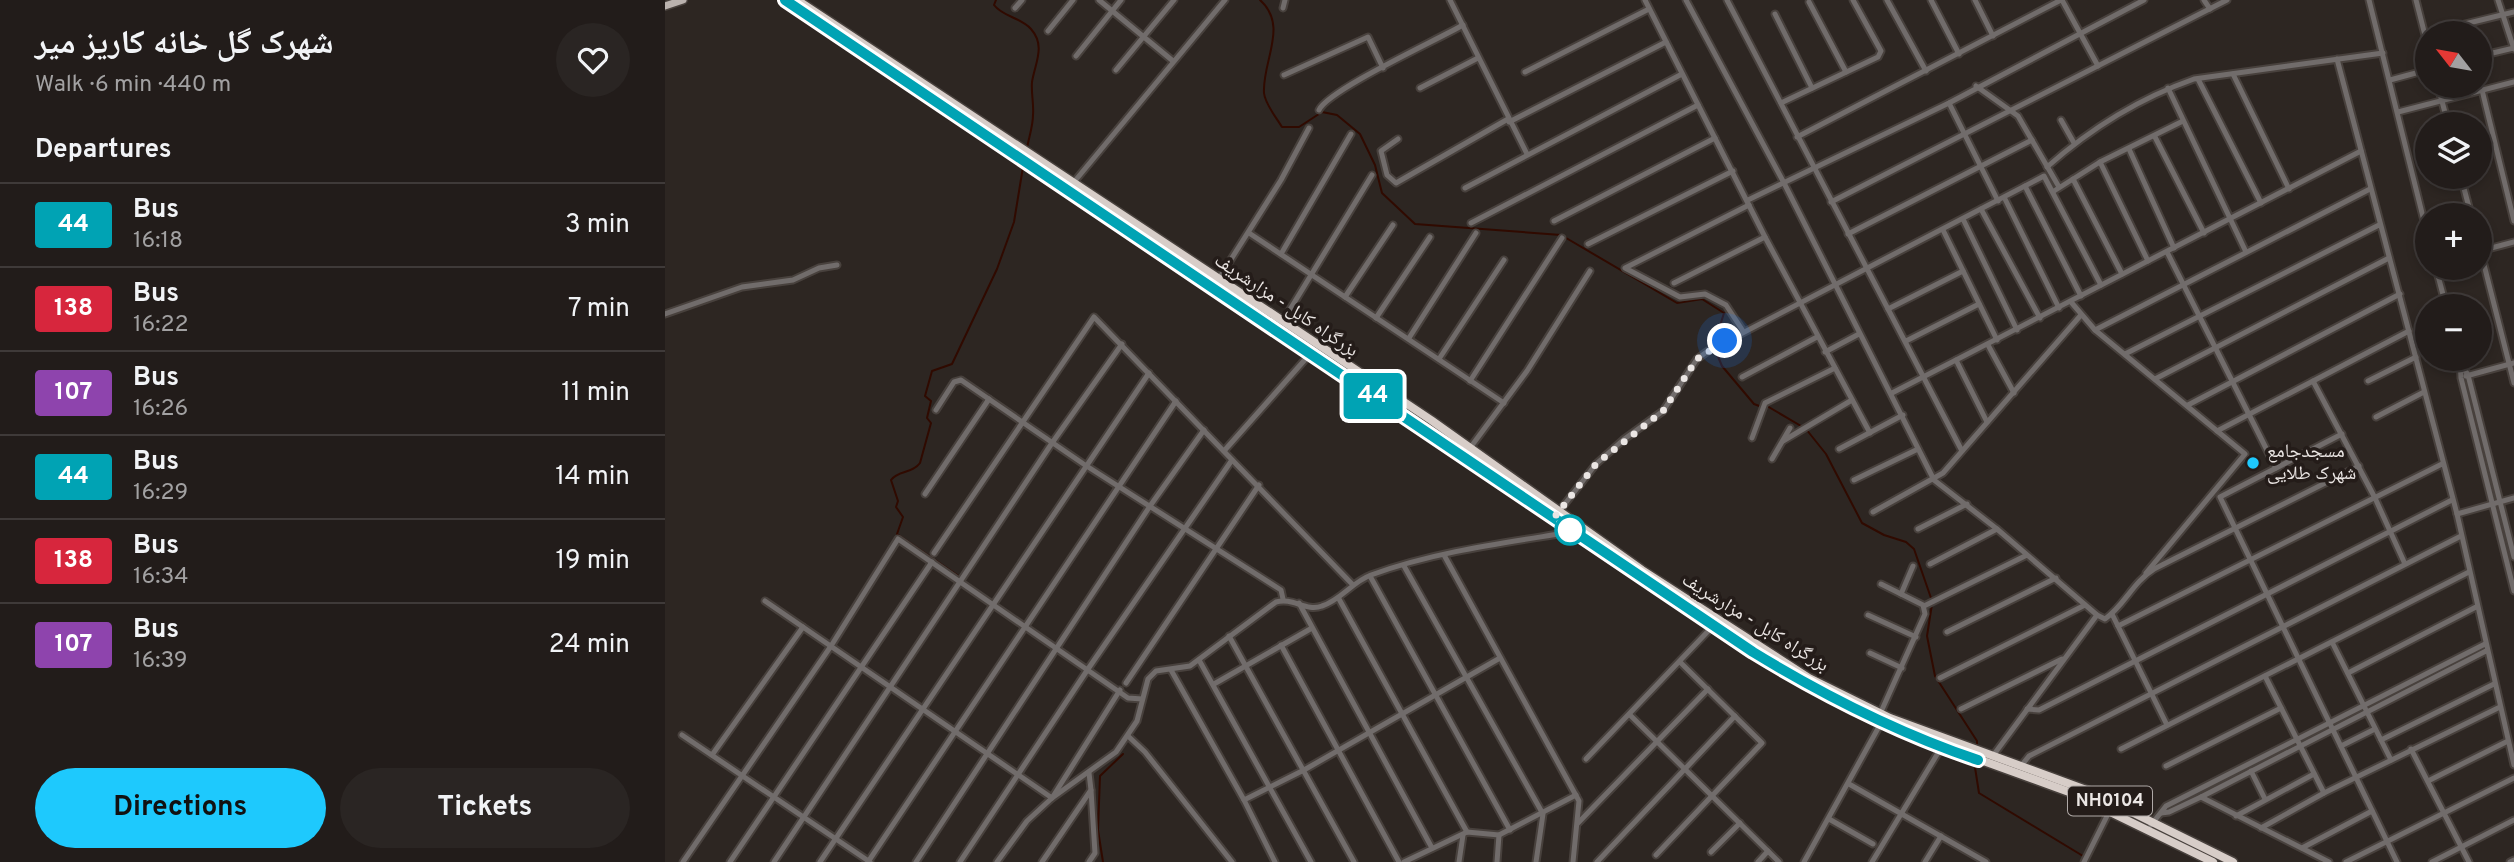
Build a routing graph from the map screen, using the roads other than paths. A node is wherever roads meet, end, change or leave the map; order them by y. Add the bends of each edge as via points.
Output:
1 (683, 0) edge
2 (785, 0) edge
3 (797, 0) edge
4 (1022, 0) edge
5 (1073, 0) edge
6 (1099, 0) edge
7 (1121, 0) edge
8 (1174, 0) edge
9 (1225, 0) edge
10 (1285, 0) edge
11 (1450, 0) edge
12 (1645, 0) edge
13 (1686, 0) edge
14 (1727, 0) edge
15 (1853, 0) edge
16 (1887, 0) edge
17 (1931, 0) edge
18 (1975, 0) edge
19 (2062, 0) edge
20 (2144, 0) edge
21 (2204, 0) edge
22 (2227, 0) edge
23 (2369, 0) edge
24 (2418, 0) edge
25 (2498, 0) edge
26 (1809, 2) dead end
27 (665, 6) edge
28 (1015, 8) dead end
29 (1283, 8) dead end
30 (1650, 9) junction
31 (2210, 9) junction
32 (1112, 11) junction
33 (2514, 12) edge
34 (1775, 14) dead end
35 (2502, 15) junction
36 (2424, 21) edge
37 (2478, 21) edge
38 (1463, 25) junction
39 (1048, 31) dead end
40 (2080, 33) junction
41 (1993, 36) junction
42 (1144, 37) junction
43 (1666, 42) junction
44 (2514, 48) edge
45 (2382, 52) junction
46 (2492, 53) edge
47 (1959, 54) junction
48 (1076, 56) dead end
49 (1478, 58) junction
50 (2337, 59) junction
51 (1173, 61) junction
52 (2098, 66) junction
53 (1383, 68) junction
54 (1116, 70) dead end
55 (1926, 71) junction
56 (1525, 72) dead end
57 (1846, 72) junction
58 (2415, 73) edge
59 (1682, 74) junction
60 (2233, 74) junction
61 (1284, 75) dead end
62 (2198, 79) junction
63 (2390, 80) junction
64 (2514, 82) edge
65 (1976, 86) junction
66 (1420, 88) dead end
67 (1812, 88) junction
68 (2168, 88) junction
69 (2492, 88) edge
70 (2441, 98) edge
71 (2453, 98) edge
72 (2484, 98) edge
73 (2442, 101) junction
74 (1781, 103) junction
75 (1949, 103) junction
76 (1698, 105) junction
77 (1319, 110) dead end
78 (2008, 112) junction
79 (2398, 112) junction
80 (2445, 112) edge
81 (1509, 120) junction
82 (2061, 120) dead end
83 (2183, 121) junction
84 (1309, 128) dead end
85 (1351, 134) dead end
86 (1965, 135) junction
87 (1797, 137) junction
88 (2155, 137) junction
89 (1715, 138) junction
90 (1398, 139) dead end
91 (2032, 140) junction
92 (2074, 143) junction
93 (2129, 149) junction
94 (2361, 151) junction
95 (1527, 154) junction
96 (2100, 162) junction
97 (2047, 167) junction
98 (1982, 168) junction
99 (1815, 169) junction
100 (1733, 171) junction
101 (1372, 175) dead end
102 (2073, 179) junction
103 (1074, 182) junction
104 (1784, 183) junction
105 (2025, 186) junction
106 (1465, 188) dead end
107 (2056, 189) junction
108 (2289, 189) junction
109 (2370, 189) junction
110 (2001, 200) junction
111 (1831, 202) junction
112 (1748, 203) junction
113 (2261, 203) junction
114 (2420, 203) edge
115 (1981, 209) junction
116 (1963, 219) junction
117 (2230, 219) junction
118 (1554, 220) dead end
119 (2514, 221) edge
120 (1471, 223) dead end
121 (1393, 225) dead end
122 (2379, 225) junction
123 (1943, 230) junction
124 (1249, 233) junction
125 (1476, 233) dead end
126 (2204, 233) junction
127 (1848, 234) junction
128 (1430, 237) dead end
129 (1765, 237) junction
130 (1562, 239) dead end
131 (2514, 242) edge
132 (1588, 244) dead end
133 (2492, 247) edge
134 (2174, 248) junction
135 (2167, 252) junction
136 (2246, 252) junction
137 (1281, 254) junction
138 (2389, 258) junction
139 (1504, 260) dead end
140 (2148, 261) junction
141 (837, 265) dead end
142 (1867, 269) junction
143 (1590, 271) dead end
144 (1963, 271) junction
145 (2122, 274) junction
146 (1311, 275) junction
147 (1218, 280) junction
148 (2488, 280) edge
149 (1674, 283) dead end
150 (2183, 284) junction
151 (1836, 285) junction
152 (2101, 285) junction
153 (2400, 294) junction
154 (2081, 296) junction
155 (1345, 297) junction
156 (2071, 302) junction
157 (1800, 303) junction
158 (1979, 304) junction
159 (2059, 308) junction
160 (1888, 309) junction
161 (665, 314) edge
162 (2081, 315) junction
163 (2200, 316) junction
164 (1376, 318) junction
165 (2039, 318) junction
166 (1283, 321) junction
167 (2018, 330) junction
168 (2095, 330) junction
169 (1743, 331) junction
170 (2409, 331) junction
171 (1859, 334) junction
172 (1817, 337) junction
173 (1409, 338) junction
174 (1997, 340) junction
175 (1906, 341) junction
176 (1122, 344) junction
177 (1989, 345) junction
178 (2216, 349) junction
179 (1825, 352) junction
180 (2415, 353) edge
181 (1310, 354) junction
182 (2125, 354) junction
183 (2415, 358) edge
184 (1439, 359) junction
185 (1956, 360) junction
186 (2512, 363) edge
187 (1835, 368) junction
188 (2419, 371) edge
189 (2464, 371) edge
190 (1149, 373) junction
191 (2465, 376) junction
192 (1742, 377) dead end
193 (1924, 377) junction
194 (2155, 379) junction
195 (1470, 381) junction
196 (2313, 381) junction
197 (2368, 381) dead end
198 (2232, 383) junction
199 (2514, 383) edge
200 (2424, 391) junction
201 (1892, 393) junction
202 (2014, 393) junction
203 (989, 399) junction
204 (1852, 400) junction
205 (1176, 401) junction
206 (1504, 403) junction
207 (2188, 405) junction
208 (936, 410) dead end
209 (2250, 414) junction
210 (1903, 415) junction
211 (2376, 417) dead end
212 (1023, 421) junction
213 (1987, 422) junction
214 (1790, 428) dead end
215 (1204, 430) junction
216 (2217, 431) junction
217 (1870, 433) junction
218 (2342, 434) junction
219 (1752, 438) dead end
220 (1783, 441) junction
221 (1052, 443) junction
222 (1470, 448) junction
223 (1839, 449) dead end
224 (1918, 449) junction
225 (1962, 451) junction
226 (1224, 452) junction
227 (1772, 459) dead end
228 (1233, 460) junction
229 (2442, 464) junction
230 (1085, 465) junction
231 (2358, 466) junction
232 (2276, 468) junction
233 (1854, 480) dead end
234 (1934, 480) junction
235 (1118, 485) junction
236 (1259, 485) junction
237 (925, 494) dead end
238 (2375, 498) junction
239 (2514, 498) edge
240 (2452, 500) junction
241 (2500, 501) junction
242 (2493, 503) junction
243 (1967, 505) junction
244 (1150, 506) junction
245 (1873, 512) dead end
246 (2457, 514) junction
247 (1556, 515) junction
248 (1570, 525) junction
249 (1185, 528) junction
250 (1997, 528) junction
251 (1918, 529) dead end
252 (2235, 529) junction
253 (2391, 530) junction
254 (2461, 536) junction
255 (1217, 548) junction
256 (934, 553) dead end
257 (1444, 555) junction
258 (2027, 555) junction
259 (2514, 557) edge
260 (932, 562) junction
261 (2252, 562) junction
262 (1930, 564) dead end
263 (2405, 564) junction
264 (1404, 566) junction
265 (1913, 566) dead end
266 (2469, 572) junction
267 (2144, 575) junction
268 (1370, 576) junction
269 (2056, 578) junction
270 (962, 582) junction
271 (1881, 584) dead end
272 (1353, 585) junction
273 (2514, 591) edge
274 (2269, 593) junction
275 (1901, 594) junction
276 (1283, 599) junction
277 (1339, 599) junction
278 (765, 601) dead end
279 (994, 603) junction
280 (1299, 603) junction
281 (2085, 605) junction
282 (1691, 606) junction
283 (1926, 606) junction
284 (2476, 607) junction
285 (2112, 614) junction
286 (1868, 615) dead end
287 (2097, 615) junction
288 (1025, 625) junction
289 (1713, 626) junction
290 (2118, 626) junction
291 (2284, 626) junction
292 (803, 627) junction
293 (1312, 628) junction
294 (1947, 632) dead end
295 (1229, 636) junction
296 (1916, 637) junction
297 (2332, 642) junction
298 (1281, 645) junction
299 (831, 646) junction
300 (1057, 646) junction
301 (2485, 647) junction
302 (1870, 653) dead end
303 (1500, 658) junction
304 (2064, 658) junction
305 (2299, 658) junction
306 (1199, 660) junction
307 (2137, 660) junction
308 (1680, 662) junction
309 (1776, 662) junction
310 (1246, 664) junction
311 (860, 666) junction
312 (1902, 668) junction
313 (1088, 669) junction
314 (1171, 670) junction
315 (2348, 673) junction
316 (2265, 676) junction
317 (1468, 677) junction
318 (1940, 678) dead end
319 (1126, 683) dead end
320 (1214, 684) junction
321 (2494, 684) junction
322 (892, 687) junction
323 (1708, 689) junction
324 (1120, 690) junction
325 (2153, 693) junction
326 (1436, 696) junction
327 (1136, 699) junction
328 (2500, 707) junction
329 (924, 708) junction
330 (2281, 708) junction
331 (1961, 709) dead end
332 (2027, 709) junction
333 (2365, 709) junction
334 (1402, 712) junction
335 (1630, 715) junction
336 (1735, 716) junction
337 (1885, 720) junction
338 (2167, 725) junction
339 (2332, 726) junction
340 (956, 729) junction
341 (2375, 729) junction
342 (1370, 730) junction
343 (682, 735) dead end
344 (1128, 736) junction
345 (2381, 740) junction
346 (2508, 741) junction
347 (1657, 742) junction
348 (2298, 743) junction
349 (1939, 744) junction
350 (2341, 746) junction
351 (2121, 748) dead end
352 (1337, 750) junction
353 (2411, 750) junction
354 (988, 752) junction
355 (712, 755) junction
356 (1980, 757) junction
357 (1991, 757) junction
358 (1587, 759) dead end
359 (2391, 760) junction
360 (2514, 765) edge
361 (2021, 766) junction
362 (2167, 766) dead end
363 (1304, 770) junction
364 (1685, 770) junction
365 (2251, 771) junction
366 (1090, 773) junction
367 (1018, 774) junction
368 (2314, 774) junction
369 (743, 777) junction
370 (2356, 777) junction
371 (2514, 778) edge
372 (2428, 781) junction
373 (1849, 784) junction
374 (1269, 786) junction
375 (1091, 790) junction
376 (2323, 793) junction
377 (1576, 795) junction
378 (2087, 795) junction
379 (2196, 796) junction
380 (772, 797) junction
381 (1713, 797) junction
382 (1052, 798) junction
383 (2265, 799) junction
384 (1244, 800) junction
385 (2111, 810) junction
386 (2372, 811) junction
387 (1901, 813) junction
388 (1543, 814) junction
389 (2444, 814) junction
390 (2236, 816) junction
391 (804, 817) junction
392 (1829, 819) junction
393 (2514, 820) edge
394 (1578, 823) junction
395 (1740, 823) junction
396 (2150, 825) junction
397 (2261, 828) junction
398 (1510, 830) junction
399 (1464, 834) junction
400 (1500, 835) junction
401 (1941, 836) junction
402 (836, 839) junction
403 (2388, 843) junction
404 (1873, 844) dead end
405 (2461, 847) junction
406 (1432, 848) junction
407 (2302, 848) junction
408 (1768, 851) junction
409 (1711, 852) dead end
410 (1421, 853) junction
411 (1656, 855) dead end
412 (1983, 861) edge
413 (683, 862) edge
414 (730, 862) edge
415 (774, 862) edge
416 (820, 862) edge
417 (869, 862) edge
418 (916, 862) edge
419 (960, 862) edge
420 (997, 862) edge
421 (1042, 862) edge
422 (1089, 862) edge
423 (1232, 862) edge
424 (1276, 862) edge
425 (1311, 862) edge
426 (1354, 862) edge
427 (1399, 862) edge
428 (1404, 862) edge
429 (1420, 862) edge
430 (1459, 862) edge
431 (1497, 862) edge
432 (1536, 862) edge
433 (1573, 862) edge
434 (1597, 862) edge
435 (1758, 862) edge
436 (1779, 862) edge
437 (1804, 862) edge
438 (1871, 862) edge
439 (1925, 862) edge
440 (2084, 862) edge
441 (2213, 862) edge
442 (2233, 862) edge
443 (2329, 862) edge
444 (2346, 862) edge
445 (2397, 862) edge
446 (2432, 862) edge
447 (2469, 862) edge

1 - 27 main road
2 - 181 highway, بزرگراه کابل - مزارشریف / NH0104
3 - 103 highway, بزرگراه کابل - مزارشریف / NH0104
4 - 28 street
5 - 39 street
6 - 32 street
7 - 32 street
8 - 42 street
9 - 51 street
10 - 29 street
11 - 38 street
12 - 30 street
13 - 104 street
14 - 74 street
15 - 57 street via 1881,51 1878,57
16 - 55 street
17 - 47 street
18 - 41 street
19 - 40 street
19 - 41 street
20 - 40 street
21 - 31 street
22 - 31 street
23 - 45 street
24 - 36 street
25 - 35 street
26 - 57 street
30 - 43 street
30 - 56 street
31 - 52 street
32 - 42 street
32 - 48 street
33 - 35 street
34 - 67 street
35 - 37 street
35 - 44 street
38 - 49 street
38 - 53 street
40 - 52 street
40 - 65 street
41 - 47 street
42 - 51 street
42 - 54 street
43 - 59 street
43 - 81 street
44 - 46 street
45 - 50 street
45 - 63 street
47 - 55 street
49 - 66 street
49 - 81 street
50 - 60 street
50 - 94 street
51 - 103 street
52 - 78 street
53 - 61 street via 1368,37
53 - 77 street via 1322,103
55 - 87 street
57 - 67 street
58 - 63 street
59 - 76 street
59 - 95 street
60 - 62 street
60 - 108 street
62 - 68 street
62 - 113 street
63 - 79 street
64 - 69 street
65 - 75 street
65 - 78 street
67 - 74 street
68 - 83 street
68 - 92 street
70 - 73 street
71 - 73 street
72 - 119 street
73 - 79 street
73 - 80 street
74 - 87 street
75 - 86 street
75 - 99 street
76 - 89 street
76 - 120 street
78 - 86 street
78 - 91 street via 2018,116
79 - 114 street
81 - 90 street via 1396,183 1387,175 1381,151
81 - 95 street
82 - 92 street
83 - 88 street
83 - 117 street
84 - 124 street
85 - 137 street
86 - 98 street
86 - 111 street
87 - 99 street
88 - 93 street
88 - 126 street
89 - 100 street
89 - 118 street
91 - 97 street
91 - 98 street
92 - 97 street
93 - 96 street
93 - 134 street
94 - 108 street
94 - 109 street
95 - 106 street
96 - 102 street
96 - 140 street
97 - 107 street
98 - 110 street
98 - 127 street
99 - 104 street
99 - 111 street
100 - 112 street
100 - 132 street
101 - 146 street
102 - 107 street
102 - 145 street
103 - 147 highway, بزرگراه کابل - مزارشریف / NH0104
104 - 112 street
104 - 151 street
105 - 107 street via 2044,176
105 - 110 street
105 - 154 street
107 - 152 street
108 - 113 street
109 - 122 street
109 - 136 street
110 - 115 street
110 - 159 street
111 - 127 street
112 - 129 street
112 - 169 street via 1625,268 1680,297 1705,294 1726,305
113 - 117 street
115 - 116 street
115 - 165 street
116 - 123 street
116 - 167 street
117 - 126 street
117 - 136 street
121 - 155 street
122 - 138 street
122 - 163 street
123 - 142 street
123 - 144 street
124 - 137 street
124 - 147 street
125 - 173 street
126 - 134 street
127 - 142 street
128 - 164 street
129 - 149 street
129 - 157 street
130 - 195 street
131 - 133 street
134 - 135 street
135 - 140 street
135 - 150 street
136 - 150 street
137 - 146 street
138 - 153 street
138 - 178 street
139 - 184 street
140 - 145 street
141 - 161 street via 793,280 742,286
142 - 151 street
142 - 160 street
143 - 206 street
144 - 158 street
144 - 160 street
145 - 152 street
146 - 155 street
146 - 166 street
147 - 166 highway, بزرگراه کابل - مزارشریف / NH0104
148 - 186 street
150 - 163 street
150 - 168 street
151 - 157 street
151 - 171 street
152 - 154 street
153 - 170 street
153 - 198 street
154 - 156 street
155 - 164 street
156 - 159 street
156 - 162 street
157 - 169 street
157 - 172 street
158 - 174 street
158 - 175 street
159 - 165 street
160 - 175 street
162 - 168 street
162 - 202 street
163 - 178 street
163 - 182 street
164 - 173 street
165 - 167 street
166 - 222 highway, بزرگراه کابل - مزارشریف / NH0104
167 - 174 street
168 - 182 street
169 - 247 street via 1697,359 1663,411 1596,464
170 - 180 street
170 - 196 street
171 - 179 street
171 - 201 street
172 - 179 street
172 - 192 street
173 - 184 street
174 - 177 street
175 - 193 street
176 - 190 street
176 - 212 street via 1094,317
176 - 221 street
177 - 185 street
177 - 202 street
178 - 194 street
178 - 198 street
179 - 187 street
181 - 226 street
181 - 247 highway, بزرگراه کابل - مزارشریف / NH0104
182 - 194 street
183 - 197 street
184 - 195 street
185 - 193 street
185 - 213 street
186 - 191 street
186 - 199 street
187 - 204 street
187 - 219 street via 1764,408
188 - 200 street
189 - 191 street
190 - 205 street
190 - 230 street
191 - 241 street
191 - 242 street
193 - 201 street
193 - 225 street
194 - 207 street
195 - 206 street
196 - 209 street
196 - 218 street
198 - 207 street
198 - 209 street
200 - 211 street
200 - 229 street
201 - 210 street
202 - 213 street
203 - 208 street via 956,380
203 - 212 street
203 - 237 street
204 - 217 street
204 - 220 street
205 - 215 street
205 - 235 street
206 - 222 street
207 - 216 street
209 - 216 street
209 - 232 street
210 - 217 street
210 - 224 street
212 - 221 street
212 - 256 street
213 - 225 street
214 - 220 street
215 - 226 street
215 - 244 street
216 - 267 street via 2245,454
217 - 223 street
218 - 231 street
218 - 232 street
220 - 227 street
221 - 230 street
221 - 270 street
222 - 247 highway, بزرگراه کابل - مزارشریف / NH0104
224 - 233 street
224 - 234 street
225 - 234 street
226 - 228 street
228 - 236 street
228 - 249 street
229 - 238 street
229 - 240 street
230 - 235 street
230 - 279 street
231 - 238 street
231 - 252 street
232 - 252 street via 2220,497
234 - 243 street
234 - 245 street
235 - 244 street
235 - 288 street
236 - 255 street
236 - 272 street
238 - 253 street
238 - 261 street
239 - 241 street
240 - 246 street
240 - 253 street
241 - 242 street
241 - 259 street
242 - 246 street
242 - 273 street
243 - 250 street
243 - 251 street
244 - 249 street
244 - 300 street
246 - 254 street
247 - 248 highway, بزرگراه کابل - مزارشریف / NH0104
248 - 257 street via 1559,534
248 - 282 highway, بزرگراه کابل - مزارشریف / NH0104
249 - 255 street
249 - 313 street
250 - 258 street
250 - 262 street
252 - 261 street
252 - 267 street
253 - 263 street
253 - 274 street
254 - 263 street
254 - 266 street
255 - 276 street via 1282,590
255 - 319 street
257 - 264 street
257 - 303 street
258 - 269 street
258 - 283 street
260 - 270 street
260 - 299 street via 898,539
260 - 311 street
261 - 274 street
261 - 290 street
263 - 291 street
264 - 268 street
264 - 317 street
265 - 275 street
266 - 284 street
266 - 297 street
267 - 285 street
268 - 272 street
268 - 326 street
269 - 281 street
269 - 294 street
270 - 279 street
270 - 322 street
271 - 275 street
272 - 277 street
274 - 291 street
274 - 307 street
275 - 283 street
276 - 280 street
276 - 295 street
277 - 280 street via 1313,608
277 - 334 street
278 - 292 street
279 - 288 street
279 - 329 street
280 - 293 street
281 - 287 street
281 - 318 street
282 - 289 highway, بزرگراه کابل - مزارشریف / NH0104
282 - 309 highway, بزرگراه کابل - مزارشریف / NH0104
283 - 296 street
284 - 301 street
284 - 315 street
285 - 287 street via 2105,619
285 - 290 street
286 - 296 street
287 - 304 street
288 - 300 street
288 - 340 street
289 - 308 street
289 - 309 highway, بزرگراه کابل - مزارشریف / NH0104
290 - 307 street
291 - 305 street
291 - 325 street
292 - 299 street
292 - 355 street
293 - 298 street
293 - 342 street
295 - 306 street
295 - 310 street
296 - 312 street
297 - 305 street
297 - 315 street
298 - 310 street
298 - 352 street
299 - 311 street
299 - 369 street
300 - 313 street
300 - 354 street
301 - 321 street
301 - 333 street
302 - 312 street
303 - 317 street
303 - 377 street
304 - 331 street
304 - 332 street
305 - 316 street
305 - 339 street
306 - 314 street
306 - 320 street
307 - 325 street
307 - 332 street via 2039,710
308 - 323 street
308 - 335 street
309 - 337 highway, بزرگراه کابل - مزارشریف / NH0104
310 - 320 street
310 - 363 street
311 - 322 street
311 - 380 street
312 - 337 street
313 - 324 street
313 - 367 street
314 - 327 street via 1156,671
314 - 384 street
315 - 333 street
316 - 330 street
316 - 338 street
317 - 326 street
317 - 388 street
320 - 374 street
321 - 328 street
321 - 345 street
322 - 329 street
322 - 391 street
323 - 336 street
323 - 347 street
324 - 327 street
324 - 382 street
325 - 338 street
325 - 361 street via 2029,755
326 - 334 street
326 - 398 street
327 - 344 street via 1137,721
328 - 346 street
328 - 353 street
329 - 340 street
329 - 402 street
330 - 348 street
330 - 362 street
332 - 357 street
333 - 339 street
333 - 341 street
334 - 342 street
334 - 399 street
335 - 347 street
335 - 358 street
336 - 364 street
336 - 381 street via 1762,744
337 - 349 highway, بزرگراه کابل - مزارشریف / NH0104
337 - 373 street
338 - 351 street
339 - 348 street
339 - 350 street
340 - 354 street
340 - 417 street
341 - 345 street
341 - 350 street
342 - 352 street
342 - 406 street
343 - 355 street
344 - 366 street
344 - 423 street
345 - 359 street
346 - 360 street
346 - 372 street
347 - 364 street
347 - 394 street
348 - 365 street
348 - 368 street
348 - 379 street
349 - 356 highway, بزرگراه کابل - مزارشریف / NH0104
349 - 387 street
350 - 370 street
352 - 363 street
352 - 427 street
353 - 359 street
353 - 372 street
354 - 367 street
354 - 418 street
355 - 369 street
356 - 357 highway, NH0104
356 - 378 highway, NH0104
357 - 361 highway, NH0104
359 - 370 street
361 - 378 highway, NH0104
363 - 374 street
363 - 426 street
364 - 381 street
364 - 434 street
365 - 379 street
365 - 383 street
366 - 375 street
366 - 382 street
367 - 382 street
367 - 419 street
368 - 376 street
368 - 383 street
369 - 380 street
369 - 413 street
370 - 376 street
370 - 386 street
371 - 389 street
372 - 389 street
373 - 387 street
373 - 392 street
374 - 384 street
374 - 425 street
375 - 421 street
375 - 422 street via 1095,853
376 - 397 street
377 - 388 street
377 - 394 street
378 - 385 highway, NH0104
378 - 396 highway, NH0104
379 - 390 street
379 - 396 street via 2166,806
380 - 391 street
380 - 414 street
381 - 395 street
381 - 411 street
382 - 420 street via 1027,821
383 - 390 street
384 - 424 street
385 - 396 highway, NH0104
385 - 440 street
386 - 403 street
386 - 407 street
387 - 401 street
387 - 438 street
388 - 398 street
388 - 432 street
389 - 403 street
389 - 405 street
390 - 397 street
391 - 402 street
391 - 415 street
392 - 404 street
392 - 437 street
393 - 405 street
394 - 433 street
395 - 408 street
395 - 409 street
396 - 441 highway, NH0104
396 - 442 highway, NH0104
397 - 407 street
398 - 400 street
399 - 400 street
399 - 406 street
399 - 430 street
400 - 431 street
401 - 412 street
401 - 439 street
402 - 416 street
402 - 417 street
403 - 444 street
403 - 445 street
405 - 446 street
405 - 447 street
406 - 410 street
407 - 443 street
408 - 435 street
408 - 436 street
410 - 428 street
410 - 429 street

